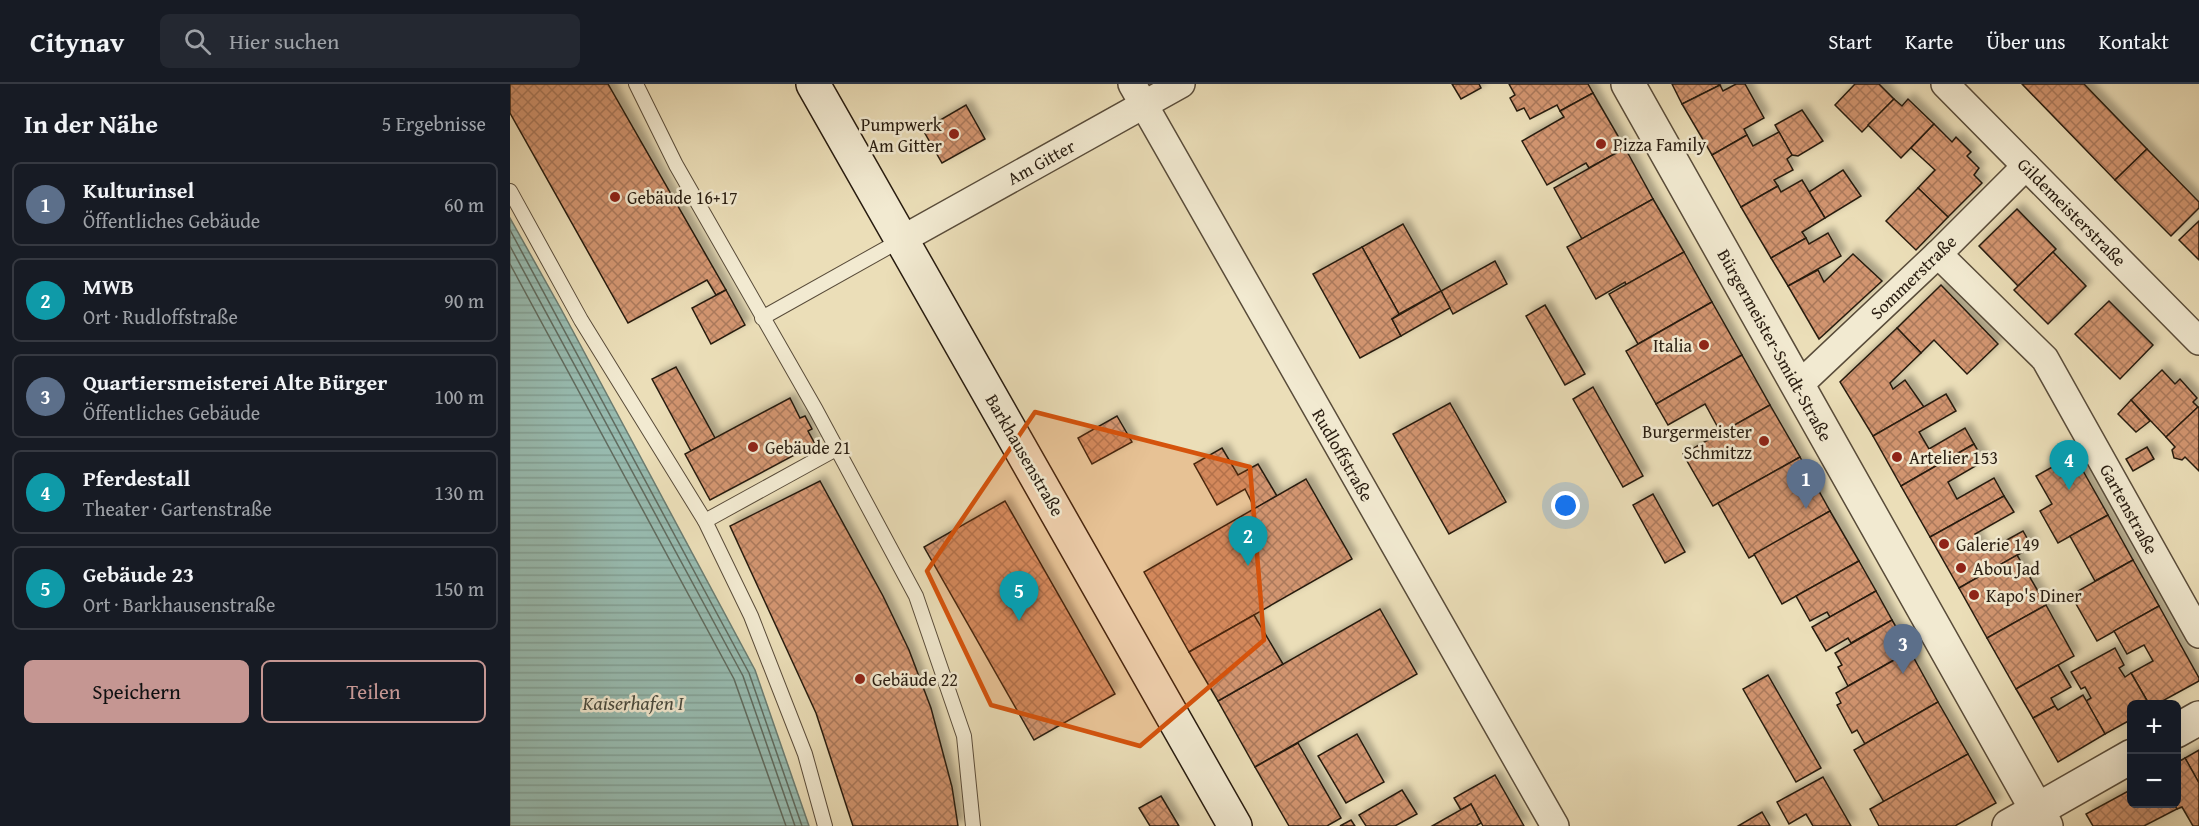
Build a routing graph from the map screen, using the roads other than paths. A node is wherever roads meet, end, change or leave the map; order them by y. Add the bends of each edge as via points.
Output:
1 (636, 84) edge
2 (813, 84) edge
3 (1181, 84) edge
4 (1628, 84) edge
5 (1944, 84) edge
6 (1138, 94) edge
7 (2026, 166) junction
8 (510, 191) edge
9 (901, 240) junction
10 (1938, 254) junction
11 (762, 318) junction
12 (2199, 341) edge
13 (1798, 386) junction
14 (836, 449) junction
15 (705, 521) junction
16 (2199, 634) edge
17 (2199, 718) edge
18 (2181, 728) edge
19 (2127, 759) edge
20 (2031, 821) edge
21 (825, 826) edge
22 (973, 826) edge
23 (1235, 826) edge
24 (1555, 826) edge

1 - 11 lane via 676,165
2 - 9 street, Barkhausenstraße
3 - 6 street, Am Gitter
4 - 13 street, Bürgermeister-Smidt-Straße
5 - 7 street, Gildemeisterstraße
6 - 9 street, Am Gitter
6 - 24 street, Rudloffstraße
7 - 10 street, Sommerstraße
7 - 12 street, Gildemeisterstraße
8 - 15 lane via 581,320
9 - 11 lane
9 - 23 street, Barkhausenstraße
10 - 13 street, Sommerstraße
10 - 16 street, Gartenstraße via 2045,359
11 - 14 lane
13 - 20 street, Bürgermeister-Smidt-Straße
14 - 15 lane
14 - 22 lane via 916,596 964,736
15 - 21 lane via 751,616 805,754
17 - 18 street
19 - 20 street

